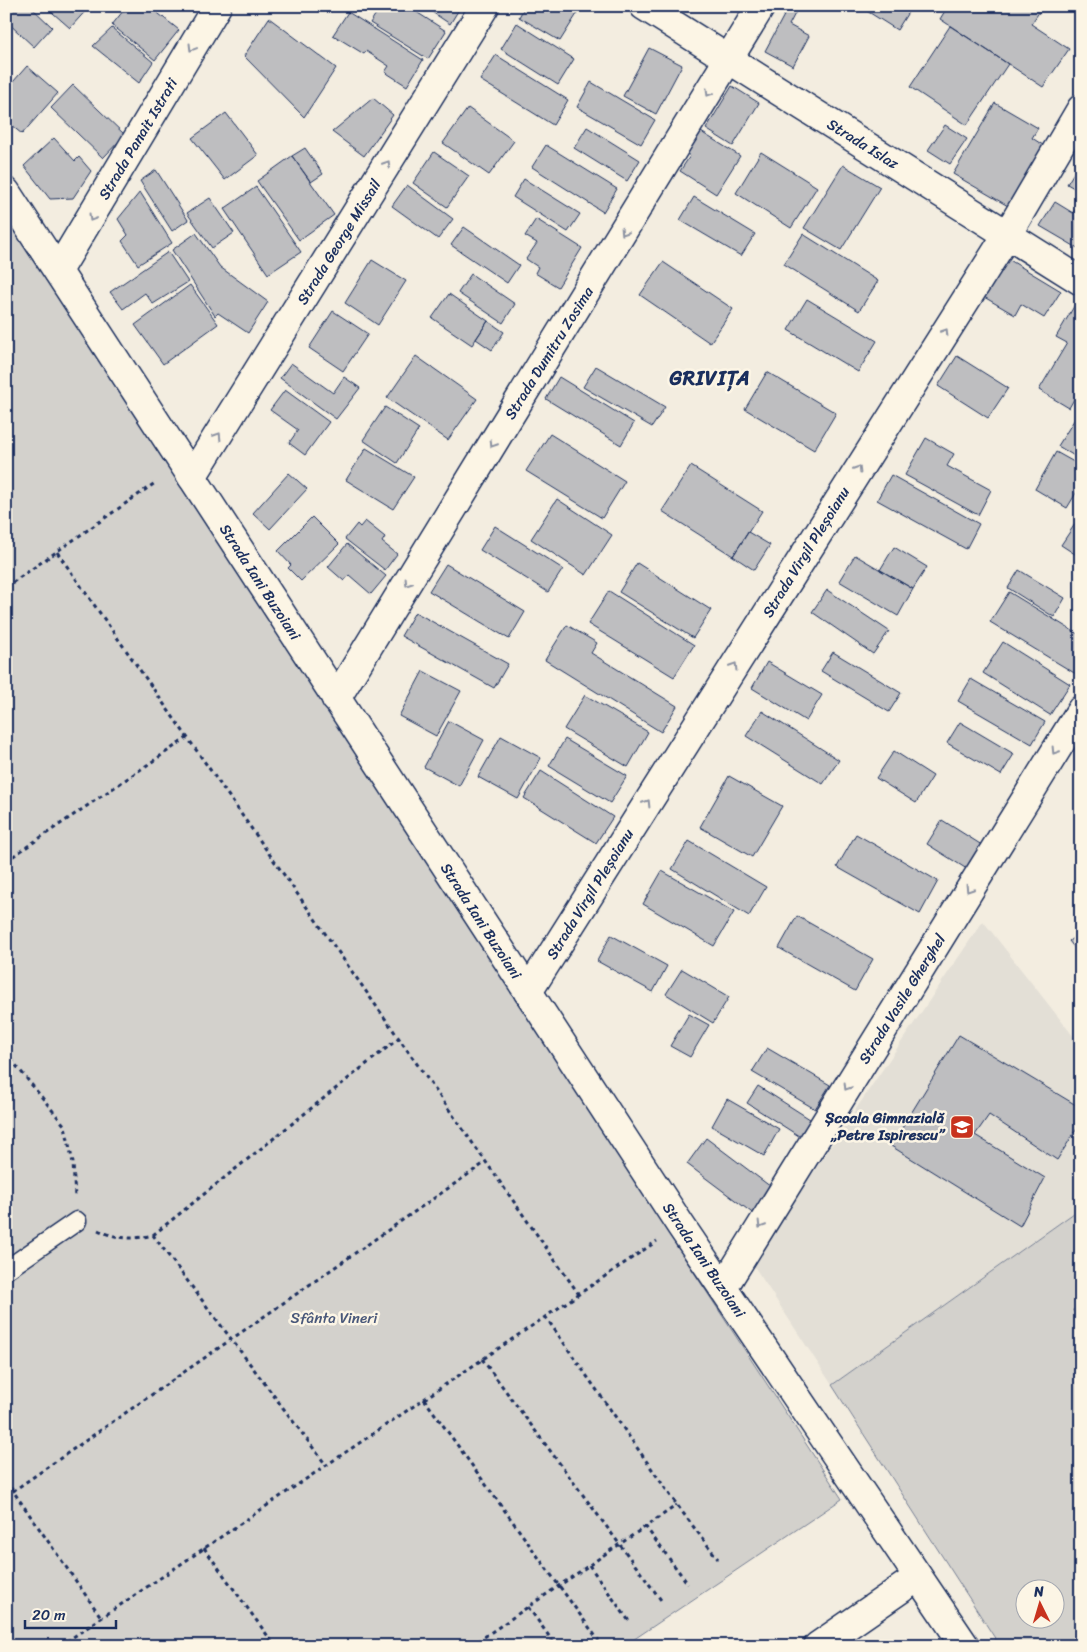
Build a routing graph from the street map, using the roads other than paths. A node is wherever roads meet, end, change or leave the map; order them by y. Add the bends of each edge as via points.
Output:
1 (217, 6) edge
2 (486, 6) edge
3 (644, 6) edge
4 (761, 6) edge
5 (730, 60) junction
6 (1081, 109) edge
7 (6, 192) edge
8 (1006, 235) junction
9 (58, 271) junction
10 (1081, 281) edge
11 (192, 477) junction
12 (336, 699) junction
13 (1081, 710) edge
14 (528, 992) junction
15 (77, 1221) road end
16 (6, 1270) edge
17 (723, 1288) junction
18 (918, 1577) junction
19 (818, 1646) edge
20 (965, 1646) edge

1 -> 9 street, Strada Panait Istrati
11 -> 2 street, Strada George Missail
3 - 5 street, Strada Islaz
4 - 5 street, Strada Dumitru Zosima
5 - 8 street, Strada Islaz
5 -> 12 street, Strada Dumitru Zosima
6 - 8 street, Strada Virgil Pleșoianu
7 - 9 street, Strada Iani Buzoiani
8 - 10 street, Strada Islaz
14 -> 8 street, Strada Virgil Pleșoianu
9 - 11 street, Strada Iani Buzoiani
11 - 12 street, Strada Iani Buzoiani
12 - 14 street, Strada Iani Buzoiani
13 -> 17 street, Strada Vasile Gherghel
14 - 17 street, Strada Iani Buzoiani
15 - 16 lane
17 - 18 street, Strada Iani Buzoiani
18 - 19 street
18 - 20 street, Strada Iani Buzoiani

